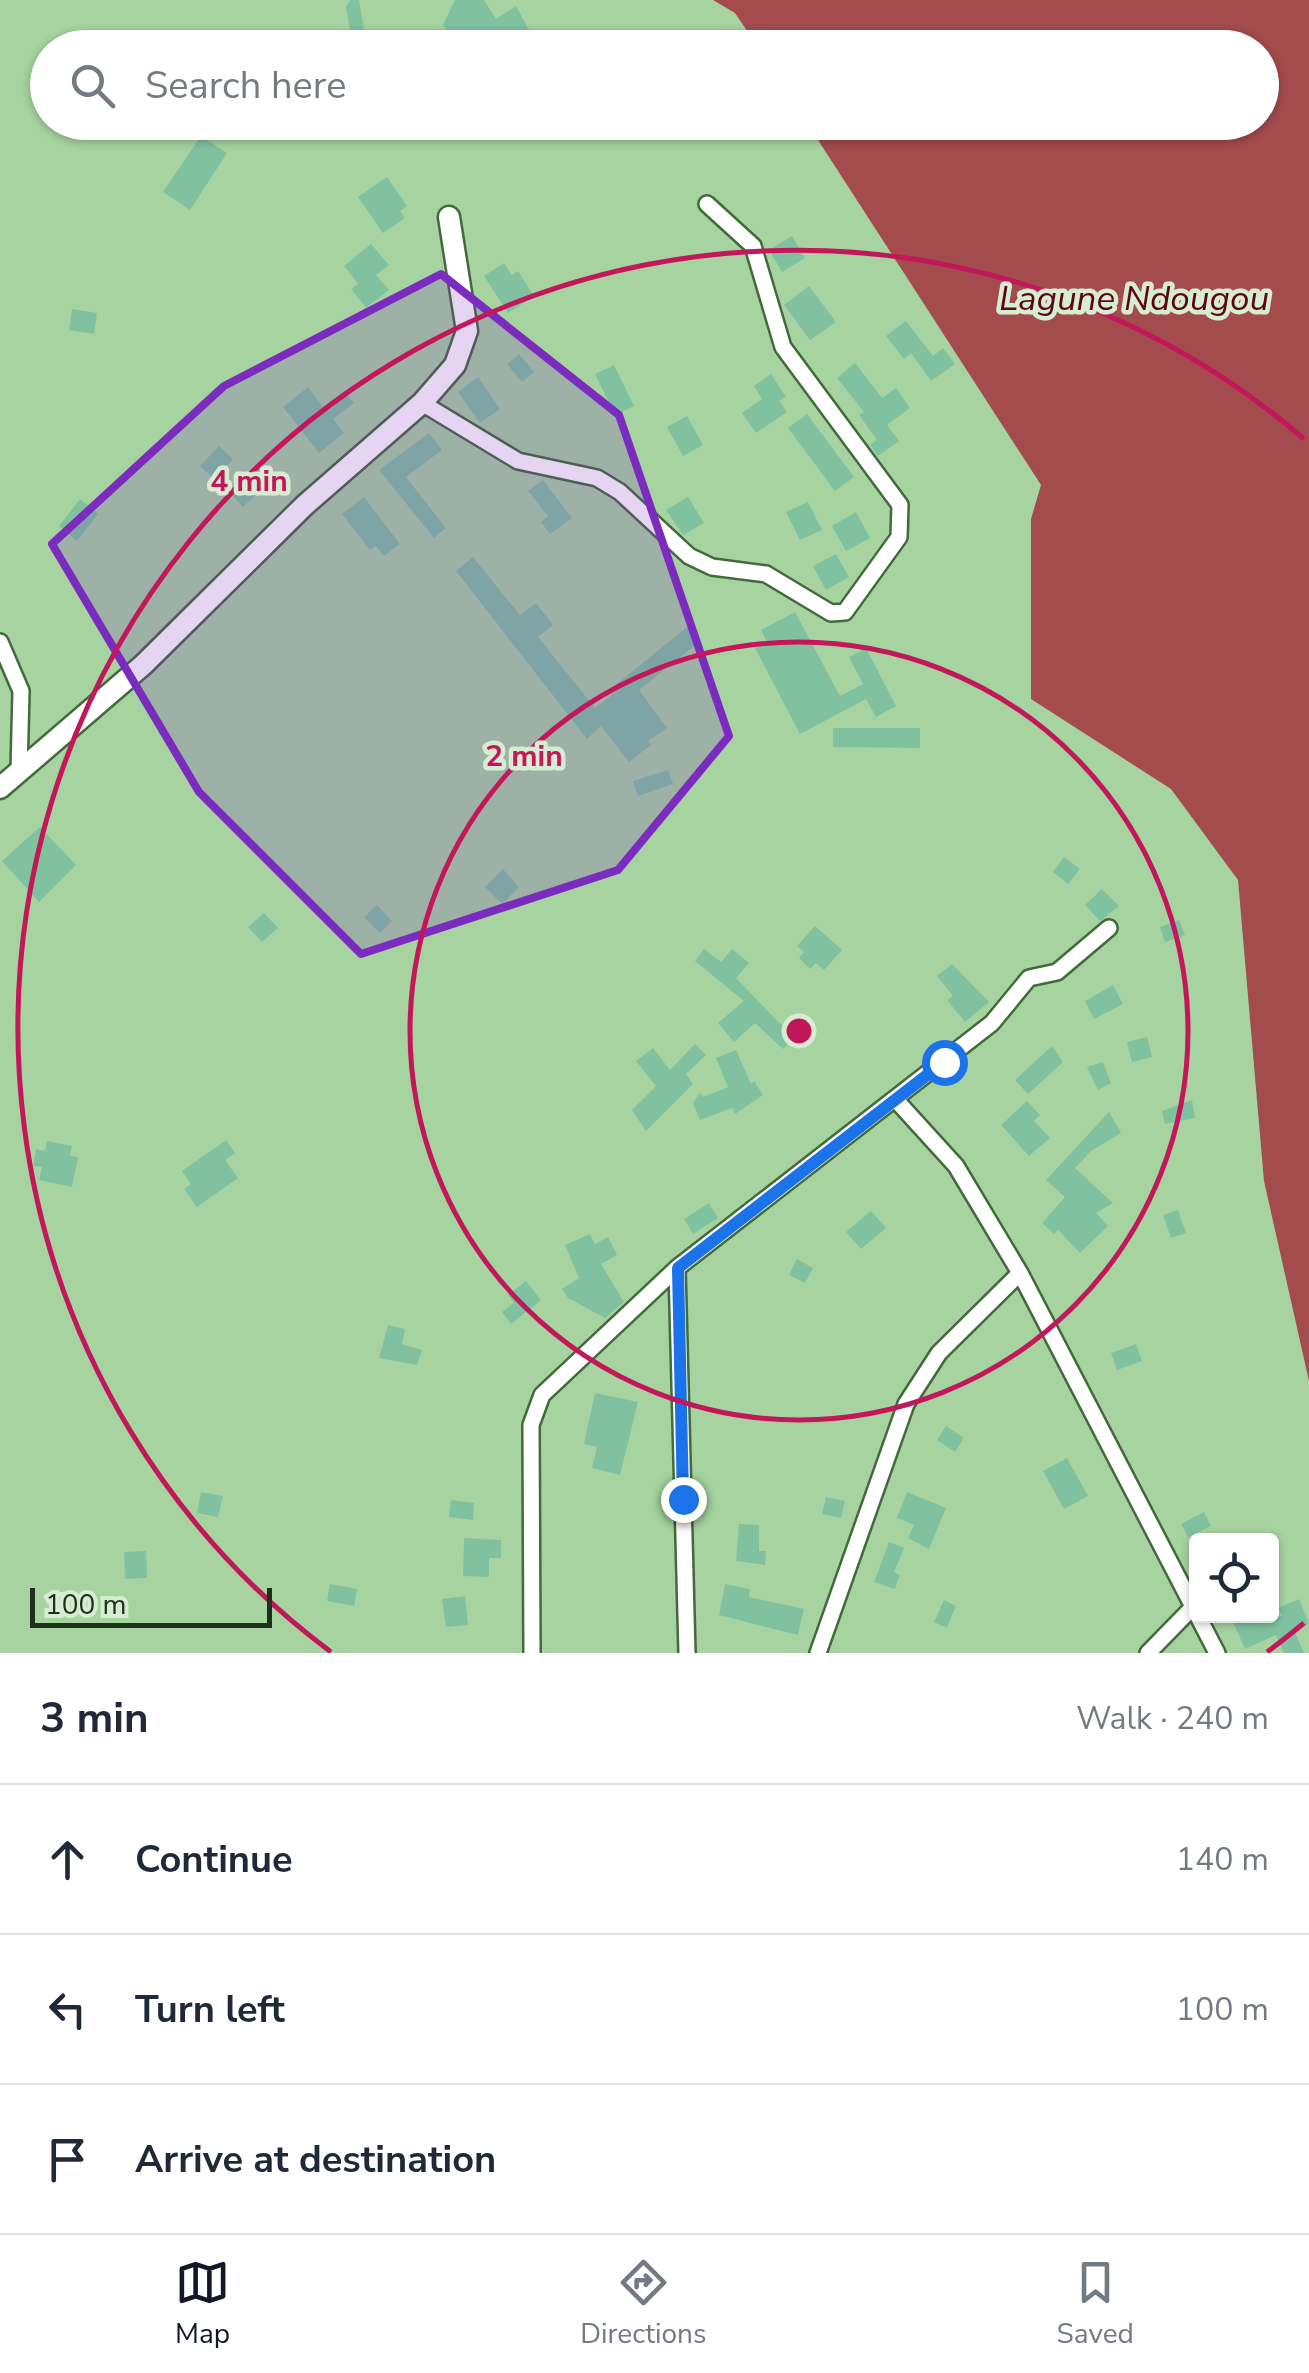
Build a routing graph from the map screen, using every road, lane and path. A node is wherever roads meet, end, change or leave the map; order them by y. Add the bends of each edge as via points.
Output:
1 (707, 204) dead end
2 (449, 217) dead end
3 (422, 403) junction
4 (0, 642) edge
5 (19, 771) junction
6 (0, 788) edge
7 (1109, 928) dead end
8 (896, 1100) junction
9 (678, 1268) junction
10 (1020, 1273) junction
11 (1189, 1607) edge
12 (1189, 1610) edge
13 (1199, 1623) edge
14 (532, 1653) edge
15 (687, 1653) edge
16 (818, 1653) edge
17 (1148, 1653) edge
18 (1217, 1653) edge

1 - 3 street via 753,246 784,347 900,504 899,536 844,612 831,612 752,569 712,567 689,556 598,478 518,460
2 - 3 street via 467,331 455,365
3 - 5 street via 305,505 144,665
4 - 5 street via 21,691
5 - 6 street
7 - 8 street via 1057,972 1030,978 992,1023
8 - 9 street
8 - 10 street via 956,1166
9 - 14 street via 542,1395 531,1425
9 - 15 street
10 - 11 street
10 - 16 street via 938,1352 906,1404
12 - 17 street
13 - 18 street

